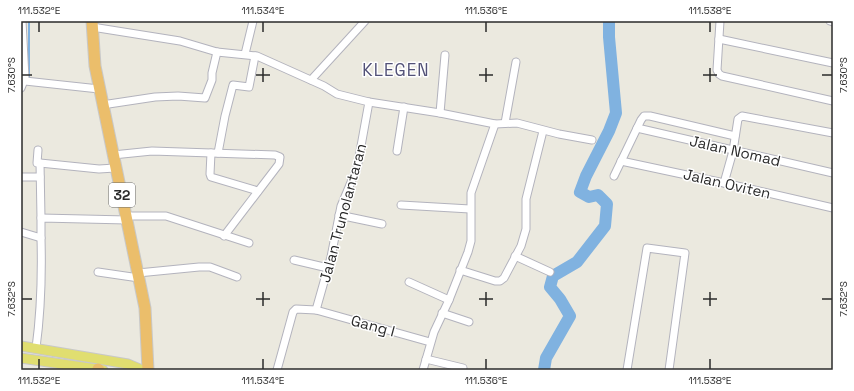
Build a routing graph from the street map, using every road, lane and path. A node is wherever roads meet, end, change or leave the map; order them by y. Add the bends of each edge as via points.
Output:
1 (22, 21) edge
2 (253, 21) edge
3 (366, 21) edge
4 (720, 21) edge
5 (830, 21) edge
6 (833, 22) edge
7 (92, 24) edge
8 (719, 39) junction
9 (218, 52) junction
10 (244, 54) junction
11 (255, 56) junction
12 (445, 56) dead end
13 (516, 62) dead end
14 (833, 63) edge
15 (311, 80) junction
16 (23, 84) edge
17 (99, 89) junction
18 (833, 101) edge
19 (369, 102) junction
20 (102, 106) junction
21 (404, 107) junction
22 (440, 113) junction
23 (505, 123) junction
24 (495, 124) junction
25 (637, 128) junction
26 (543, 131) junction
27 (833, 133) edge
28 (735, 136) junction
29 (592, 140) dead end
30 (38, 150) dead end
31 (396, 151) dead end
32 (733, 151) junction
33 (215, 153) junction
34 (113, 155) junction
35 (621, 161) junction
36 (40, 163) junction
37 (115, 168) junction
38 (833, 173) edge
39 (614, 176) dead end
40 (21, 177) edge
41 (40, 177) junction
42 (724, 182) junction
43 (258, 191) junction
44 (401, 205) dead end
45 (833, 208) edge
46 (470, 209) junction
47 (339, 215) junction
48 (41, 218) junction
49 (127, 218) junction
50 (382, 224) dead end
51 (21, 232) edge
52 (224, 236) junction
53 (41, 238) junction
54 (249, 243) dead end
55 (515, 256) junction
56 (294, 260) dead end
57 (328, 268) junction
58 (460, 270) junction
59 (98, 272) dead end
60 (550, 272) dead end
61 (139, 276) junction
62 (237, 277) dead end
63 (409, 282) dead end
64 (449, 300) junction
65 (316, 310) junction
66 (442, 313) junction
67 (470, 322) dead end
68 (430, 342) junction
69 (21, 346) edge
70 (36, 348) junction
71 (21, 358) edge
72 (426, 358) junction
73 (462, 368) dead end
74 (100, 370) edge
75 (142, 370) edge
76 (148, 370) edge
77 (277, 370) edge
78 (423, 370) edge
79 (627, 370) edge
80 (669, 370) edge

1 - 16 street via 26,78
2 - 10 street
3 - 15 street
4 - 8 street
5 - 6 street
7 - 9 street
7 - 17 highway, 32
8 - 14 street
8 - 18 street via 717,70 722,76
9 - 10 street
9 - 20 street via 205,98 155,97
10 - 11 street
11 - 15 street
11 - 33 street via 249,87 233,84
12 - 22 street
13 - 23 street
15 - 19 street via 337,94
16 - 17 street
17 - 20 highway, 32
19 - 21 street
19 - 47 street, Jalan Trunolantaran via 357,168
20 - 34 highway, 32
21 - 22 street
21 - 31 street
22 - 24 street
23 - 24 street
23 - 26 street via 517,122
24 - 46 street via 473,186
25 - 28 street via 644,116 650,116
25 - 32 street, Jalan Nomad
25 - 35 street
26 - 29 street
26 - 55 street via 526,199 526,229
27 - 28 street via 744,115 738,119
28 - 32 street
30 - 36 street via 37,163
32 - 38 street, Jalan Nomad
32 - 42 street
33 - 34 street via 152,151
33 - 43 street via 211,178
33 - 43 street via 280,157 279,164
34 - 37 highway, 32
35 - 39 street
35 - 42 street, Jalan Oviten
36 - 37 street via 99,169
36 - 41 street
37 - 49 highway, 32
40 - 41 street
41 - 48 street
42 - 45 street, Jalan Oviten
43 - 52 street
44 - 46 street
46 - 58 street via 471,241
47 - 50 street
47 - 57 street, Jalan Trunolantaran
48 - 49 street
48 - 53 street
49 - 52 street via 166,216
49 - 61 highway, 32
51 - 53 street
52 - 54 street
53 - 70 street via 40,318
55 - 58 street via 500,281
55 - 60 street
56 - 57 street
57 - 65 street, Jalan Trunolantaran
58 - 64 street
59 - 61 street
61 - 62 street via 199,267
61 - 76 highway, 32
63 - 64 street
64 - 66 street
65 - 68 street, Gang I
65 - 77 street via 296,309 293,312
66 - 67 street
66 - 68 street
68 - 72 street
69 - 70 main road
70 - 75 main road via 128,364
71 - 74 main road
72 - 73 street
72 - 78 street
79 - 80 street via 647,248 685,253

